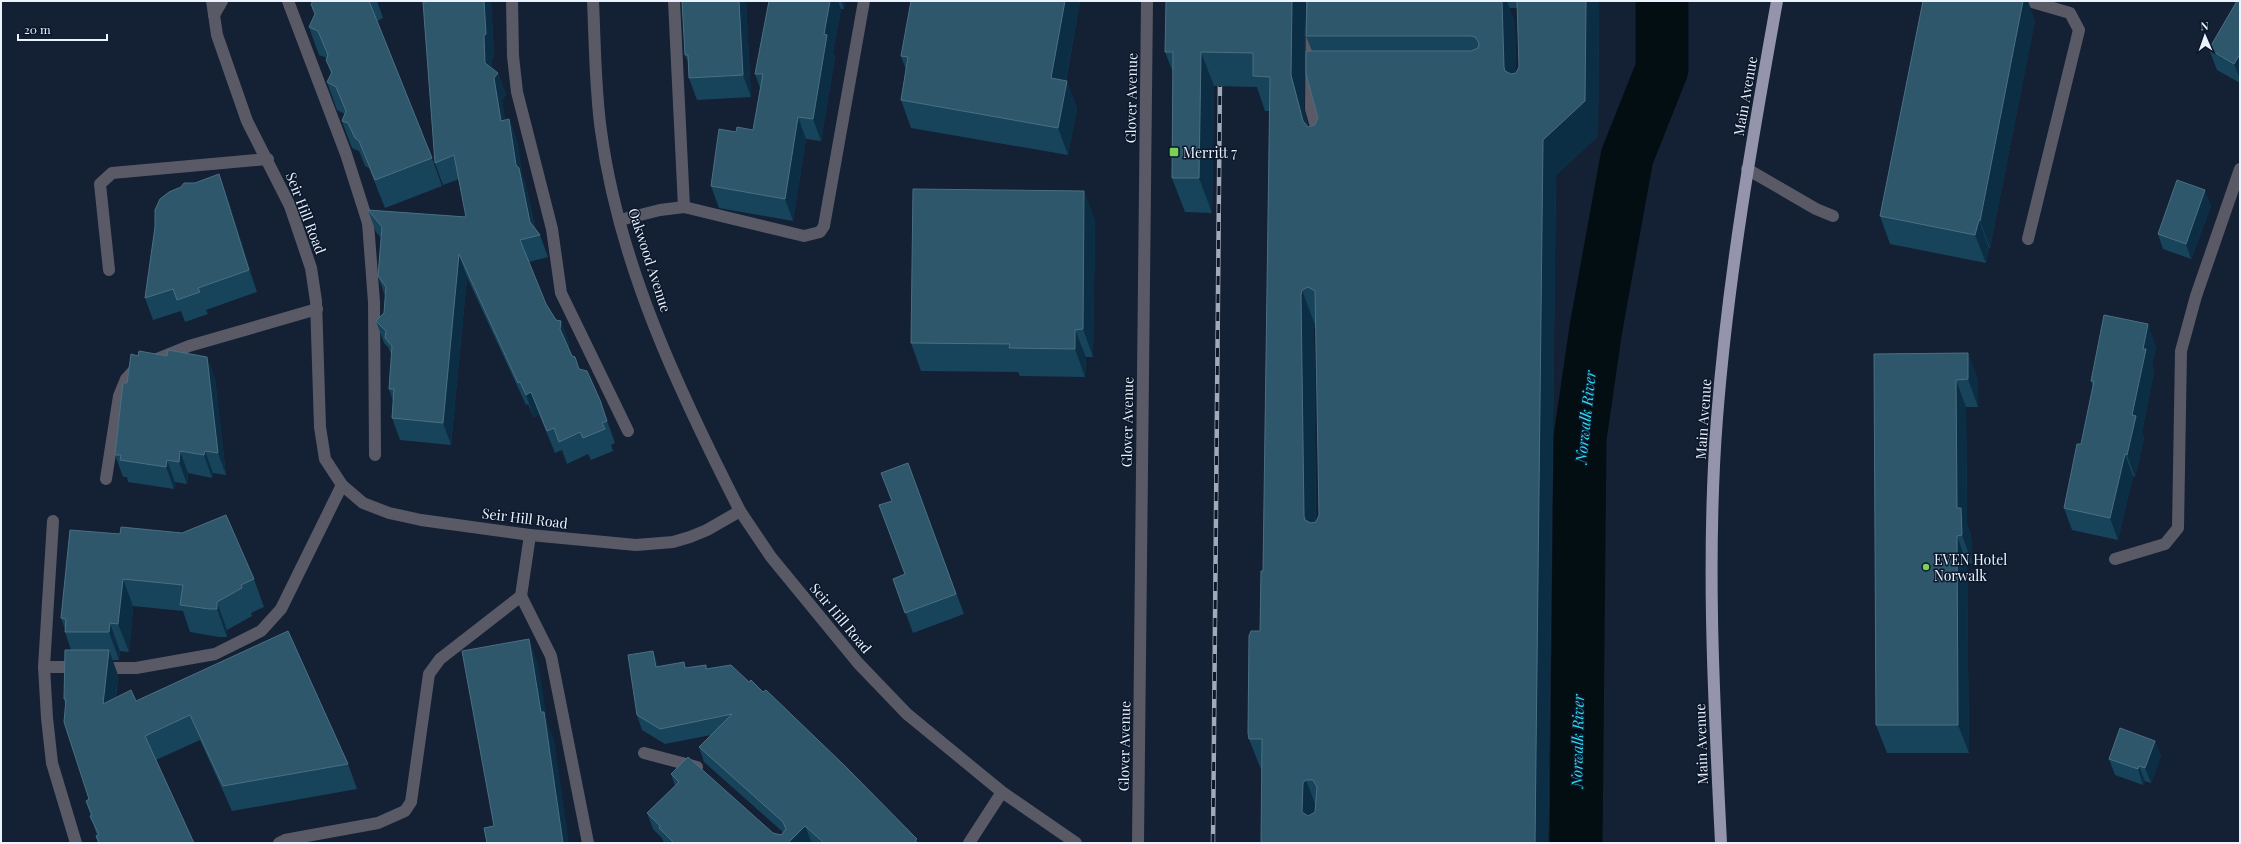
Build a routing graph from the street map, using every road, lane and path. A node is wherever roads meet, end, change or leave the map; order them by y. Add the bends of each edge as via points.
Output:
1 (212, 1) edge
2 (222, 1) edge
3 (288, 1) edge
4 (512, 1) edge
5 (593, 1) edge
6 (674, 1) edge
7 (864, 1) edge
8 (1147, 1) edge
9 (1312, 1) edge
10 (1777, 1) edge
11 (2029, 1) edge
12 (214, 15) junction
13 (1312, 15) junction
14 (1327, 15) edge
15 (1311, 78) junction
16 (1327, 78) edge
17 (1323, 154) edge
18 (268, 159) junction
19 (1747, 169) junction
20 (2240, 169) edge
21 (684, 207) junction
22 (1833, 216) dead end
23 (620, 220) junction
24 (2028, 239) dead end
25 (109, 270) dead end
26 (317, 309) junction
27 (628, 431) dead end
28 (375, 454) dead end
29 (106, 479) dead end
30 (342, 485) junction
31 (740, 511) junction
32 (53, 521) dead end
33 (530, 535) junction
34 (2115, 559) dead end
35 (521, 596) junction
36 (44, 667) junction
37 (644, 753) dead end
38 (706, 775) edge
39 (1002, 792) junction
40 (76, 843) edge
41 (279, 843) edge
42 (588, 843) edge
43 (969, 843) edge
44 (1076, 843) edge
45 (1138, 843) edge
46 (1721, 843) edge

1 - 12 street, Seir Hill Road
2 - 12 street
3 - 28 street via 346,154 368,223 374,302
4 - 27 street via 513,56 517,92 552,229 561,294
5 - 23 street, Oakwood Avenue via 601,131
6 - 21 street
7 - 21 street via 824,226 820,232 804,236
8 - 45 street, Glover Avenue
9 - 13 street
10 - 19 main road, Main Avenue
11 - 24 street via 2070,13 2078,30
12 - 18 street, Seir Hill Road via 217,36 244,113
13 - 14 street
13 - 15 street
15 - 16 street
15 - 17 street via 1311,109
18 - 25 street via 112,173 100,184
18 - 26 street, Seir Hill Road via 303,240 311,268
19 - 22 street
19 - 46 main road, Main Avenue via 1726,329 1714,473 1713,635
20 - 34 street via 2196,296 2181,351 2178,528 2165,544
21 - 23 street
23 - 31 street, Oakwood Avenue via 642,291 675,375
26 - 29 street via 189,346 137,367 126,380 119,396
26 - 30 street, Seir Hill Road via 320,427 325,459
30 - 33 street, Seir Hill Road via 363,503 389,513
30 - 36 street via 281,609 261,631 215,654 136,668
31 - 33 street, Seir Hill Road via 690,537 651,545 636,546
31 - 39 street, Seir Hill Road via 770,557 858,663 907,714
32 - 36 street
33 - 35 street
35 - 41 street via 440,659 429,674 411,802 405,811 378,824
35 - 42 street via 551,656
36 - 40 street via 52,763
37 - 38 street via 695,764
39 - 43 street
39 - 44 street, Seir Hill Road

